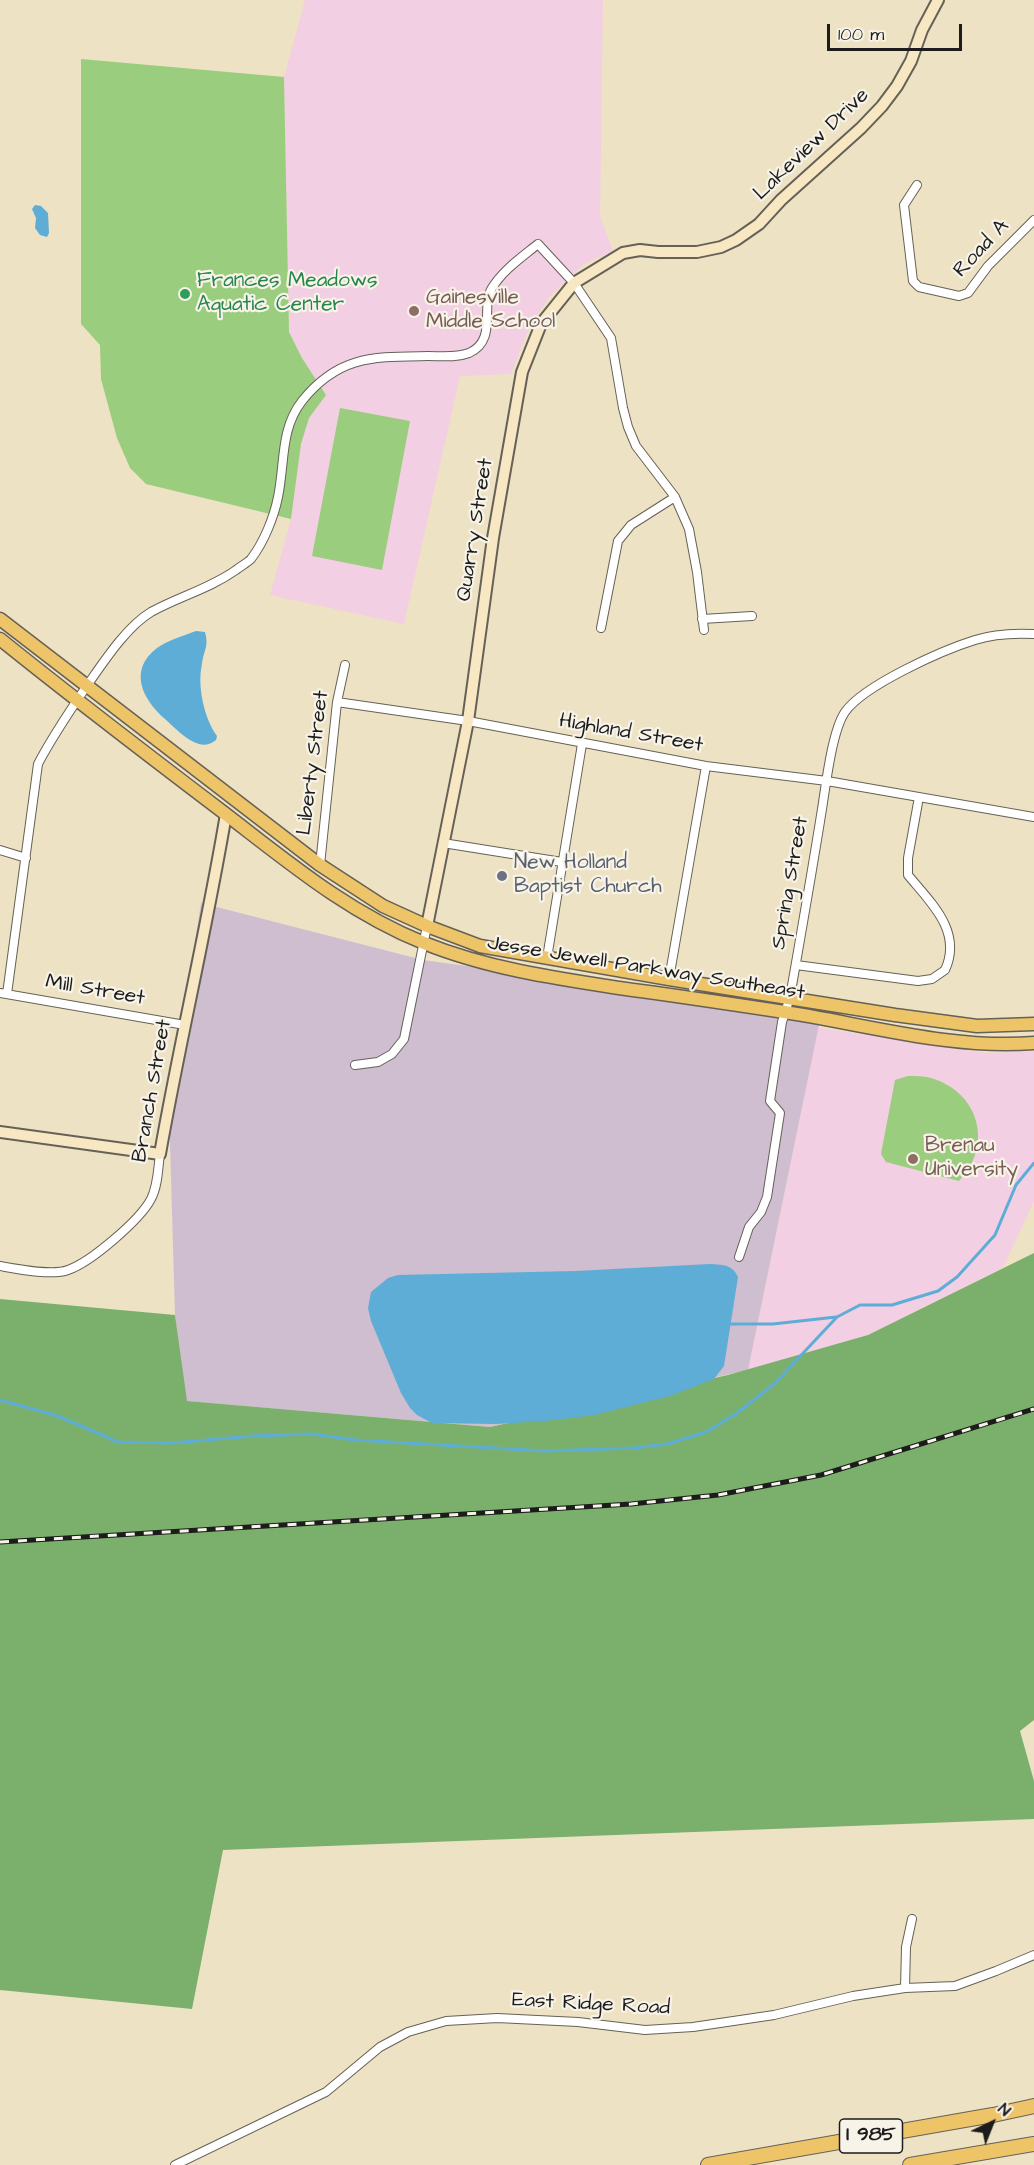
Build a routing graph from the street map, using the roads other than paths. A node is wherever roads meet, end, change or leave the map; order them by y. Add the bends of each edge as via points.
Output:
1 (938, 0) edge
2 (917, 185) dead end
3 (1034, 220) edge
4 (697, 252) joint
5 (574, 283) junction
6 (675, 497) junction
7 (752, 616) dead end
8 (0, 619) edge
9 (702, 619) junction
10 (601, 628) dead end
11 (704, 630) dead end
12 (1034, 634) edge
13 (0, 639) edge
14 (345, 665) dead end
15 (87, 686) junction
16 (77, 701) junction
17 (337, 702) junction
18 (468, 721) junction
19 (582, 744) junction
20 (706, 766) junction
21 (827, 781) junction
22 (919, 798) junction
23 (226, 814) junction
24 (1034, 817) edge
25 (444, 843) junction
26 (0, 850) edge
27 (26, 858) junction
28 (562, 862) junction
29 (320, 865) junction
30 (427, 926) junction
31 (423, 943) junction
32 (547, 958) junction
33 (796, 965) junction
34 (669, 979) junction
35 (4, 994) edge
36 (790, 997) junction
37 (787, 1012) junction
38 (1034, 1024) edge
39 (184, 1025) junction
40 (1034, 1043) edge
41 (355, 1065) dead end
42 (0, 1132) edge
43 (160, 1154) junction
44 (739, 1257) dead end
45 (0, 1266) edge
46 (912, 1919) dead end
47 (1034, 1954) edge
48 (905, 1988) junction
49 (1034, 2106) edge
50 (1034, 2144) edge
51 (175, 2165) edge
52 (708, 2165) edge
53 (910, 2165) edge

1 - 4 street, Lakeview Drive via 897,86 861,128 759,224 721,247
2 - 3 street, Road A via 904,205 913,281 919,287 958,296 968,293 988,266
4 - 5 street, Quarry Street via 624,253
5 - 6 street via 611,338 623,408 636,446
5 - 15 street via 538,244 490,290 487,328 482,341 470,352 354,361 328,374 301,403 290,422 279,496 270,524 250,559 219,582 149,613 122,638
5 - 18 street, Quarry Street via 541,324 522,372
6 - 9 street via 689,529
6 - 10 street via 631,525 618,541
7 - 9 street
8 - 15 main road, Jesse Jewell Parkway Southeast
9 - 11 street
12 - 21 street, Spring Street via 977,639 915,665 857,699 844,713 837,731
13 - 16 main road, Jesse Jewell Parkway Southeast
14 - 17 street, Liberty Street
15 - 16 street
15 - 29 main road, Jesse Jewell Parkway Southeast
16 - 23 main road, Jesse Jewell Parkway Southeast
16 - 27 street via 38,764
17 - 18 street, Highland Street
17 - 29 street, Liberty Street
18 - 19 street, Highland Street
18 - 25 street, Quarry Street
19 - 20 street, Highland Street
19 - 28 street
20 - 21 street, Highland Street
20 - 34 street
21 - 22 street, Highland Street
21 - 33 street, Spring Street
22 - 24 street, Highland Street
22 - 33 street via 908,875 941,913 950,952 945,970 932,979 918,981
23 - 31 main road, Jesse Jewell Parkway Southeast via 319,886
23 - 39 street, Branch Street via 211,906
25 - 28 street
25 - 30 street, Quarry Street
26 - 27 street
27 - 35 street
28 - 32 street
29 - 30 main road, Jesse Jewell Parkway Southeast via 383,906
30 - 31 street
30 - 32 main road, Jesse Jewell Parkway Southeast via 480,946
31 - 37 main road, Jesse Jewell Parkway Southeast via 482,963 556,978
31 - 41 street via 404,1039 392,1054 378,1062
32 - 34 main road, Jesse Jewell Parkway Southeast
33 - 36 street, Spring Street
34 - 36 main road, Jesse Jewell Parkway Southeast
35 - 39 street, Mill Street
36 - 37 street, Spring Street
36 - 38 main road, Jesse Jewell Parkway Southeast via 977,1026
37 - 40 main road, Jesse Jewell Parkway Southeast via 981,1043
37 - 44 street, Spring Street via 782,1022 770,1101 780,1113 767,1197 748,1227
39 - 43 street, Branch Street
42 - 43 street
43 - 45 street, Branch Street via 151,1199 127,1228 88,1259 56,1272
46 - 48 street via 906,1947
47 - 48 street, East Ridge Road via 955,1986
48 - 51 street, East Ridge Road via 693,2027 645,2030 496,2018 446,2021 408,2032 380,2047 326,2092
49 - 52 highway, I 985
50 - 53 highway, I 985

